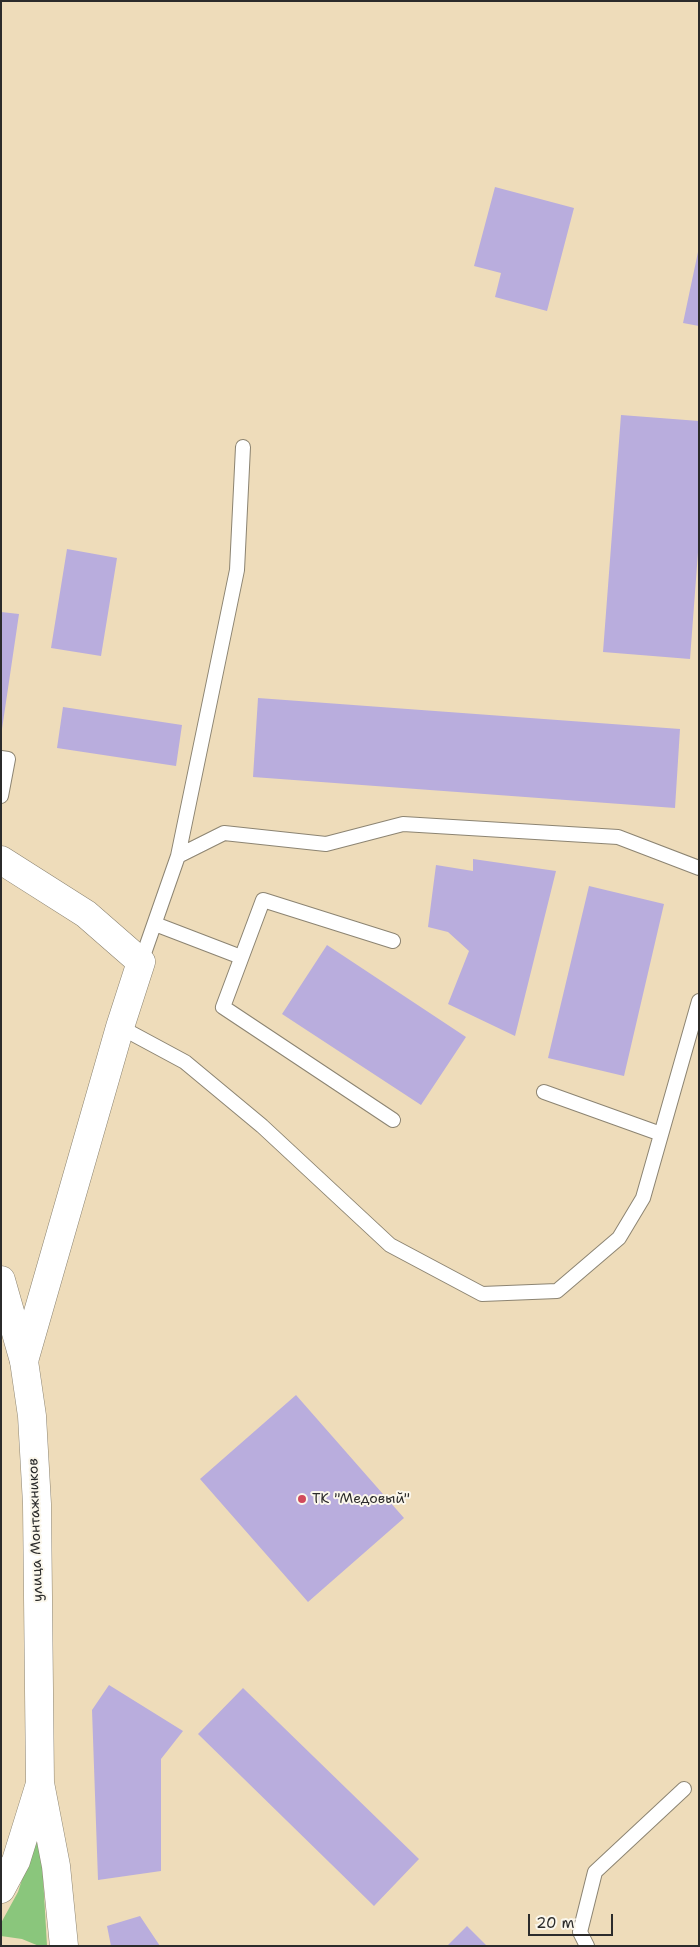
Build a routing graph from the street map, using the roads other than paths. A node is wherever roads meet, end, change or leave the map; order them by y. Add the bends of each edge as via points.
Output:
1 (243, 447) dead end
2 (1, 758) edge
3 (1, 796) edge
4 (178, 856) junction
5 (1, 860) edge
6 (699, 868) edge
7 (155, 924) junction
8 (393, 941) dead end
9 (241, 957) junction
10 (141, 962) junction
11 (699, 1001) edge
12 (120, 1027) junction
13 (544, 1092) dead end
14 (393, 1120) dead end
15 (661, 1134) junction
16 (1, 1280) edge
17 (24, 1360) junction
18 (40, 1784) junction
19 (684, 1789) dead end
20 (1, 1889) edge
21 (64, 1946) edge
22 (587, 1946) edge

1 - 4 lane via 237,570
2 - 3 lane via 8,760
4 - 6 lane via 224,833 326,844 404,824 618,837
4 - 7 lane
5 - 10 main road via 86,914
7 - 9 lane
7 - 10 lane
8 - 9 lane via 263,900
9 - 14 lane via 223,1007
10 - 12 main road
11 - 15 lane
12 - 15 lane via 185,1062 262,1126 390,1245 482,1294 557,1291 619,1238 642,1198
12 - 17 main road
13 - 15 lane
16 - 17 main road, улица Монтажников
17 - 18 main road, улица Монтажников via 32,1416 37,1504
18 - 20 main road, улица Монтажников via 16,1861
18 - 21 main road, улица Монтажников via 56,1866
19 - 22 lane via 595,1872 580,1932

